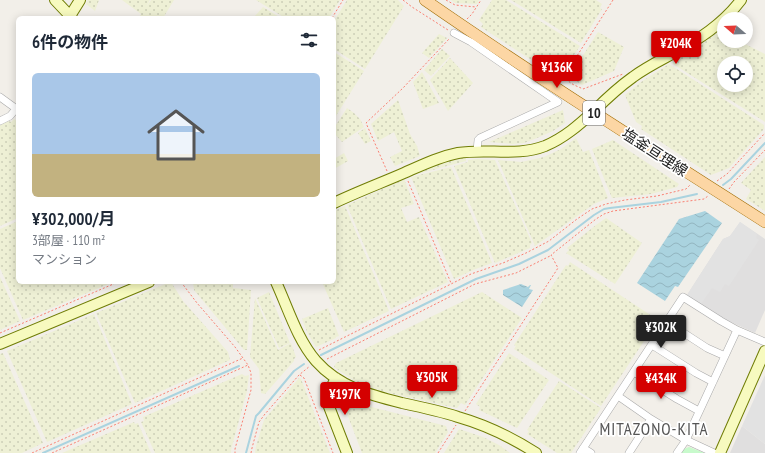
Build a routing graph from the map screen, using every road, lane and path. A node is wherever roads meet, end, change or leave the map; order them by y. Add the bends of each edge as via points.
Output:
1 (55, 0) edge
2 (80, 0) edge
3 (343, 0) edge
4 (404, 0) edge
5 (425, 0) edge
6 (446, 0) edge
7 (481, 0) edge
8 (613, 0) edge
9 (741, 0) edge
10 (476, 7) junction
11 (70, 16) edge
12 (72, 16) edge
13 (333, 16) edge
14 (457, 29) junction
15 (634, 76) junction
16 (0, 97) edge
17 (16, 108) edge
18 (16, 110) edge
19 (593, 112) junction
20 (0, 121) edge
21 (765, 133) edge
22 (765, 150) edge
23 (477, 151) junction
24 (404, 172) junction
25 (390, 178) junction
26 (696, 178) junction
27 (713, 189) junction
28 (724, 196) junction
29 (336, 201) edge
30 (765, 222) edge
31 (551, 255) junction
32 (113, 284) edge
33 (144, 284) edge
34 (183, 284) edge
35 (277, 284) edge
36 (452, 284) junction
37 (667, 322) junction
38 (738, 330) junction
39 (0, 333) edge
40 (765, 342) edge
41 (0, 344) edge
42 (652, 345) junction
43 (765, 351) edge
44 (725, 356) junction
45 (243, 358) junction
46 (316, 360) junction
47 (248, 365) junction
48 (634, 372) junction
49 (299, 375) junction
50 (336, 378) junction
51 (713, 382) junction
52 (618, 396) junction
53 (699, 411) junction
54 (461, 417) junction
55 (651, 419) junction
56 (686, 440) junction
57 (582, 451) edge
58 (32, 453) edge
59 (52, 453) edge
60 (235, 453) edge
61 (251, 453) edge
62 (334, 453) edge
63 (347, 453) edge
64 (438, 453) edge
65 (536, 453) edge
66 (591, 453) edge
67 (629, 453) edge
68 (677, 453) edge
69 (714, 453) edge
70 (720, 453) edge

1 - 11 street
2 - 12 street
3 - 13 path
4 - 14 path via 412,7
5 - 14 main road, 塩釜亘理線 / 10
6 - 10 path via 454,5
7 - 10 path
8 - 15 path via 566,72 567,81 583,89 627,72
9 - 15 street via 699,39
10 - 14 path
14 - 19 main road, 塩釜亘理線 / 10
14 - 23 street via 471,42 558,102 480,138
14 - 25 path via 403,88 366,123
15 - 19 street
16 - 17 street
18 - 20 street
19 - 23 street via 559,140 544,146 527,151
19 - 26 main road, 塩釜亘理線 / 10
21 - 27 path via 727,174 717,180
22 - 28 path
23 - 24 street via 438,158
24 - 25 street
24 - 36 path
25 - 29 street
26 - 27 main road, 塩釜亘理線 / 10
26 - 36 path via 686,189 592,209 549,241
27 - 28 main road, 塩釜亘理線 / 10
27 - 31 path via 704,199 604,214
28 - 30 main road, 塩釜亘理線 / 10
31 - 46 path via 516,273 475,284 327,358
31 - 54 path via 558,268
32 - 39 path
33 - 41 street
34 - 45 path
35 - 46 street via 299,334
36 - 46 path
37 - 38 street via 683,297
37 - 42 street
37 - 44 street via 707,348
38 - 40 street
38 - 44 street
42 - 48 street
42 - 51 street
43 - 70 street
44 - 51 street
45 - 47 path
45 - 58 path
46 - 49 path
46 - 50 street
47 - 59 path
47 - 60 path via 251,372 251,390
48 - 52 street
48 - 53 street
49 - 61 path via 259,422
49 - 62 path via 304,378
50 - 54 street via 371,395
50 - 63 street via 328,394 328,404
51 - 53 street
52 - 55 street
52 - 57 street
53 - 56 street
54 - 64 path
54 - 65 street via 495,430
55 - 56 street
55 - 67 street
56 - 68 street
56 - 69 street
57 - 66 street

